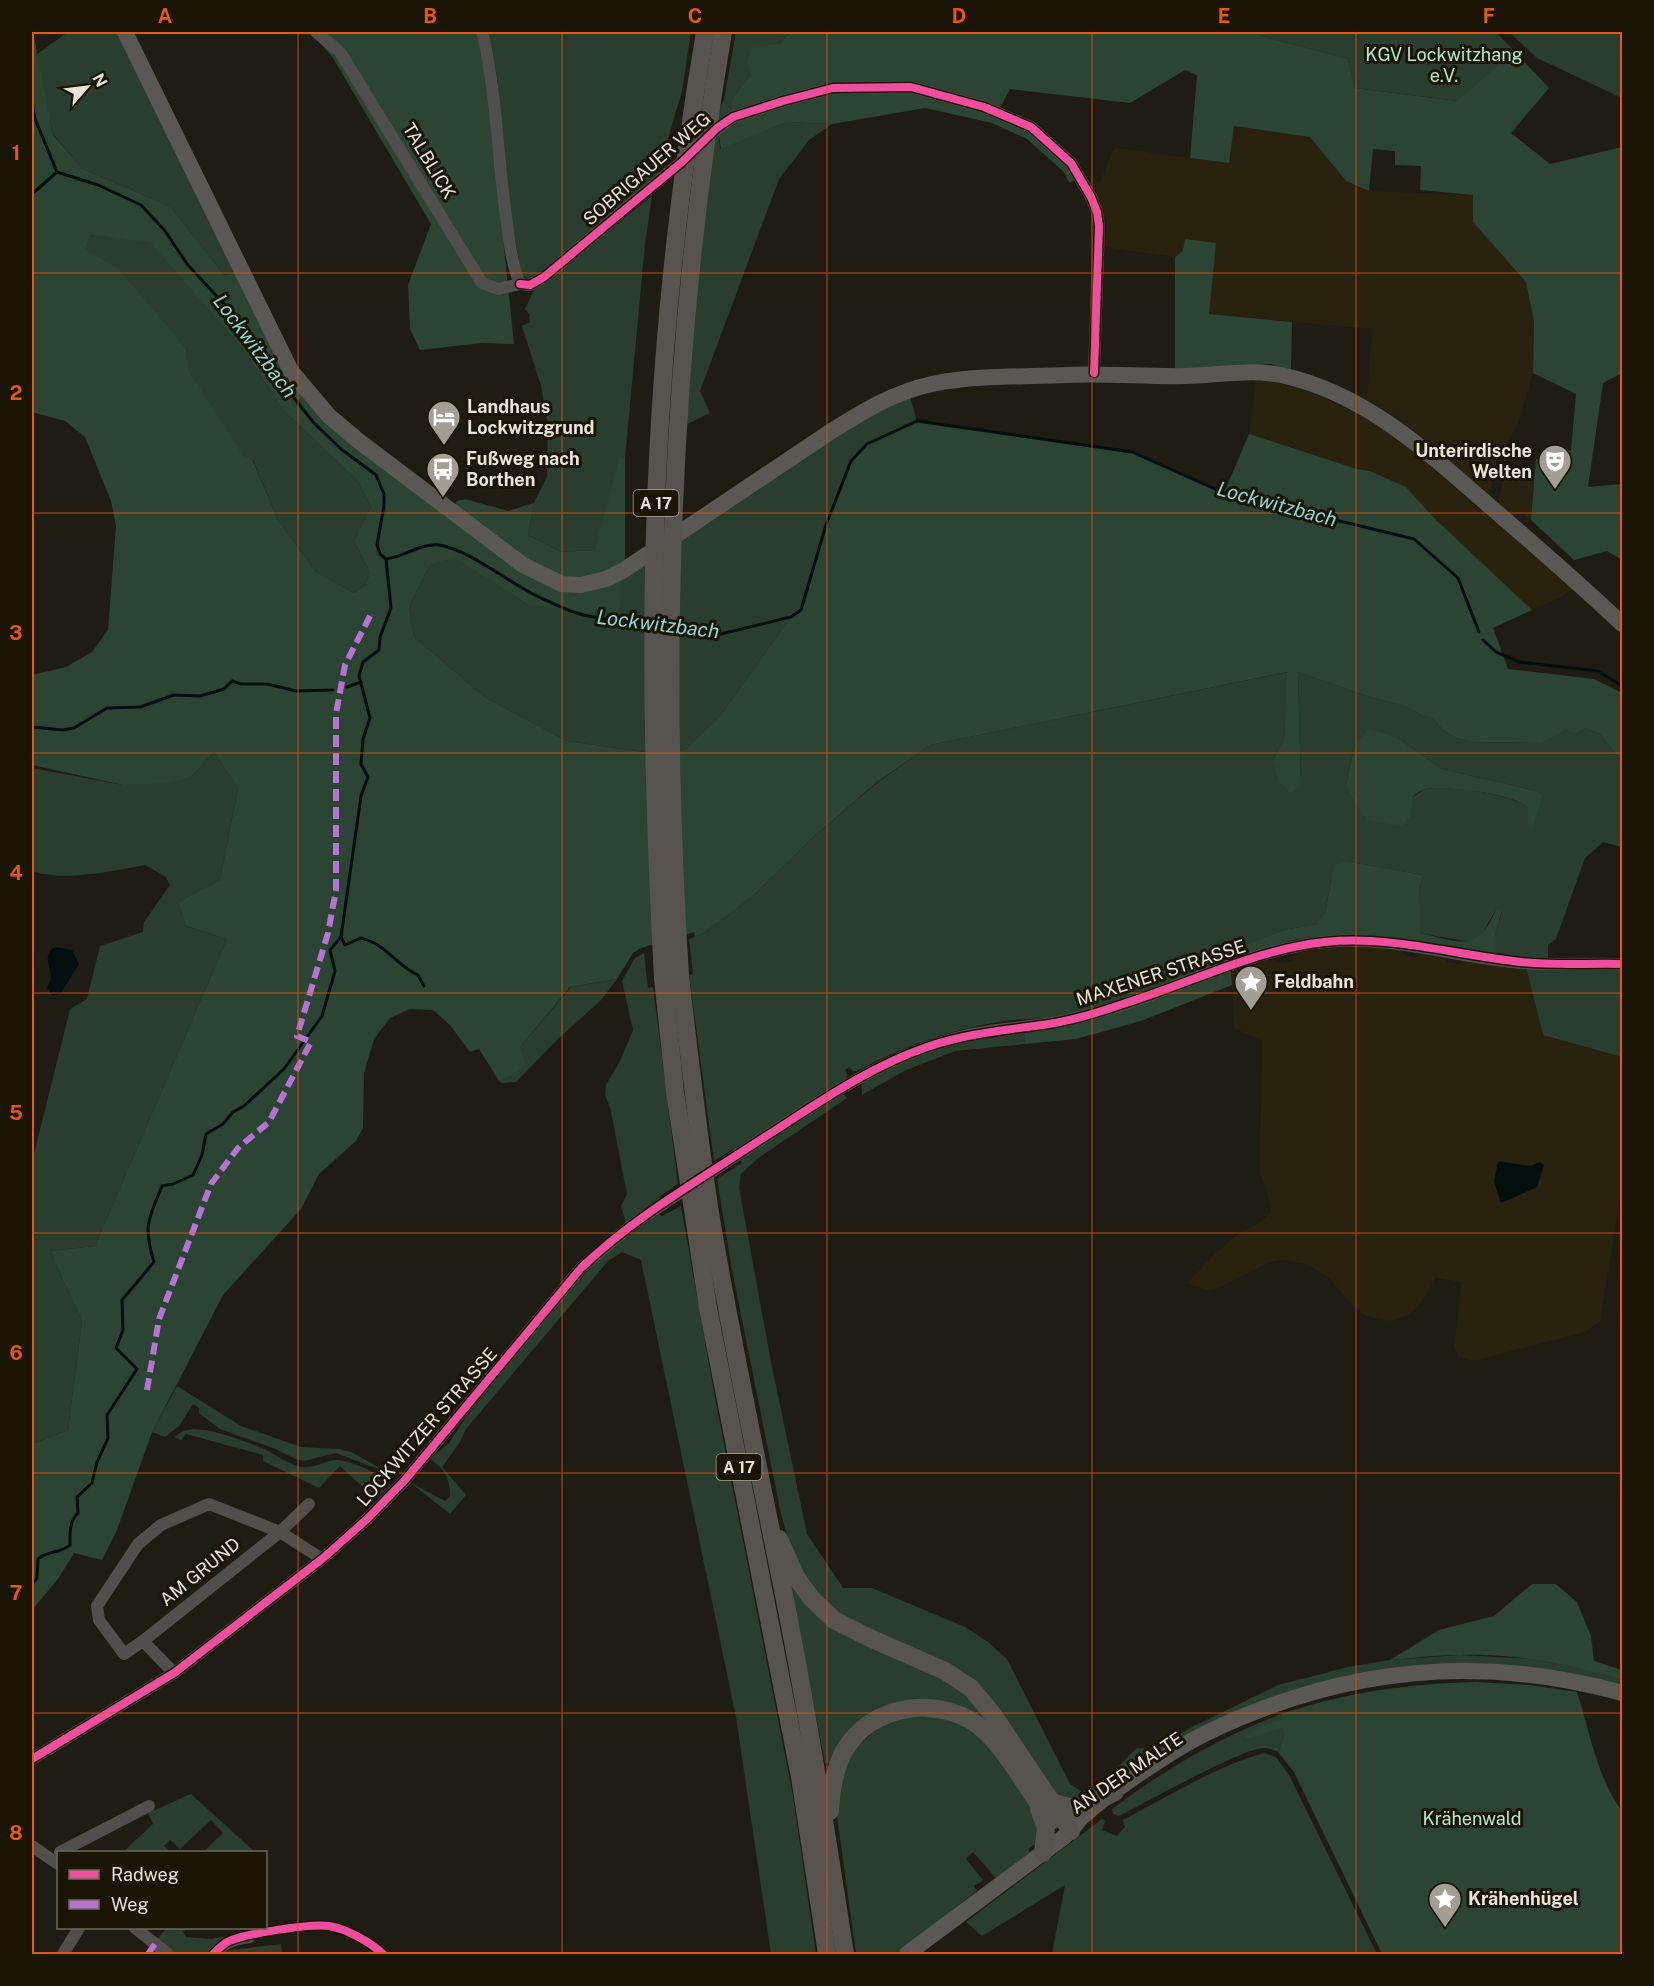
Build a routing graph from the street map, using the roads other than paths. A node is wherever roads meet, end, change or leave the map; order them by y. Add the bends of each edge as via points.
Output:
1 (125, 32) edge
2 (316, 32) edge
3 (482, 32) edge
4 (705, 32) edge
5 (723, 32) edge
6 (520, 284) junction
7 (1094, 373) junction
8 (1623, 624) edge
9 (1623, 964) edge
10 (672, 977) junction
11 (737, 1155) joint
12 (309, 1504) dead end
13 (766, 1512) junction
14 (280, 1532) junction
15 (322, 1559) junction
16 (143, 1641) junction
17 (174, 1673) junction
18 (1623, 1694) edge
19 (1623, 1701) edge
20 (32, 1759) edge
21 (1115, 1792) junction
22 (1043, 1801) junction
23 (149, 1806) dead end
24 (1068, 1834) junction
25 (828, 1840) junction
26 (32, 1846) edge
27 (68, 1851) edge
28 (1044, 1853) junction
29 (57, 1857) edge
30 (78, 1929) edge
31 (136, 1929) edge
32 (250, 1937) dead end
33 (152, 1949) edge
34 (63, 1954) edge
35 (168, 1954) edge
36 (213, 1954) edge
37 (826, 1954) edge
38 (845, 1954) edge
39 (907, 1954) edge

1 - 7 main road via 291,371 329,416 376,455 524,565 562,584 581,585 624,570 830,432 889,398 957,380
2 - 6 street, TALBLICK via 340,52 482,283 498,289
3 - 6 street via 513,266
4 - 10 highway, A 17, bridge via 675,245 657,459 653,662 657,866
5 - 10 highway, A 17, bridge via 692,252 676,455 671,666
6 - 7 street, SOBRIGAUER WEG via 530,285 544,277 733,117 833,88 911,87 984,107 1031,127 1061,152 1080,177 1097,212 1099,226
7 - 8 main road via 1185,376 1252,371 1303,381 1353,401 1403,431
9 - 11 street, MAXENER STRASSE via 1524,963 1394,942 1326,942 1285,949 1087,1015 965,1035 927,1047 849,1084
10 - 13 highway, A 17
10 - 37 highway, A 17 via 675,1092 708,1308 800,1777
11 - 15 street, LOCKWITZER STRASSE, bridge via 621,1234 581,1268 405,1480
12 - 14 street, AM GRUND
13 - 22 highway via 796,1577 811,1598 834,1620 945,1671 971,1688 994,1716
13 - 25 highway, A 17
14 - 15 street, AM GRUND
14 - 16 street, AM GRUND
14 - 16 street, AM GRUND via 209,1504 160,1525 138,1544 97,1606 99,1620 124,1654
15 - 17 street, LOCKWITZER STRASSE
16 - 17 street
17 - 20 street, LOCKWITZER STRASSE
18 - 21 main road, AN DER MALTE via 1583,1682 1512,1672 1458,1670 1389,1675 1332,1687 1224,1725 1172,1753
19 - 24 main road, AN DER MALTE via 1548,1685 1483,1679 1390,1684 1296,1706 1209,1742 1146,1779 1086,1826
21 - 22 highway via 1077,1808
21 - 24 main road, AN DER MALTE
22 - 24 highway
22 - 25 highway via 975,1724 932,1707 912,1708 869,1724 844,1752 831,1794
22 - 28 highway via 1047,1828
23 - 27 street
24 - 28 main road, AN DER MALTE
25 - 38 highway, A 17
26 - 29 street
28 - 39 main road, AN DER MALTE
30 - 34 street
31 - 33 street
32 - 36 street via 225,1943
33 - 35 street

